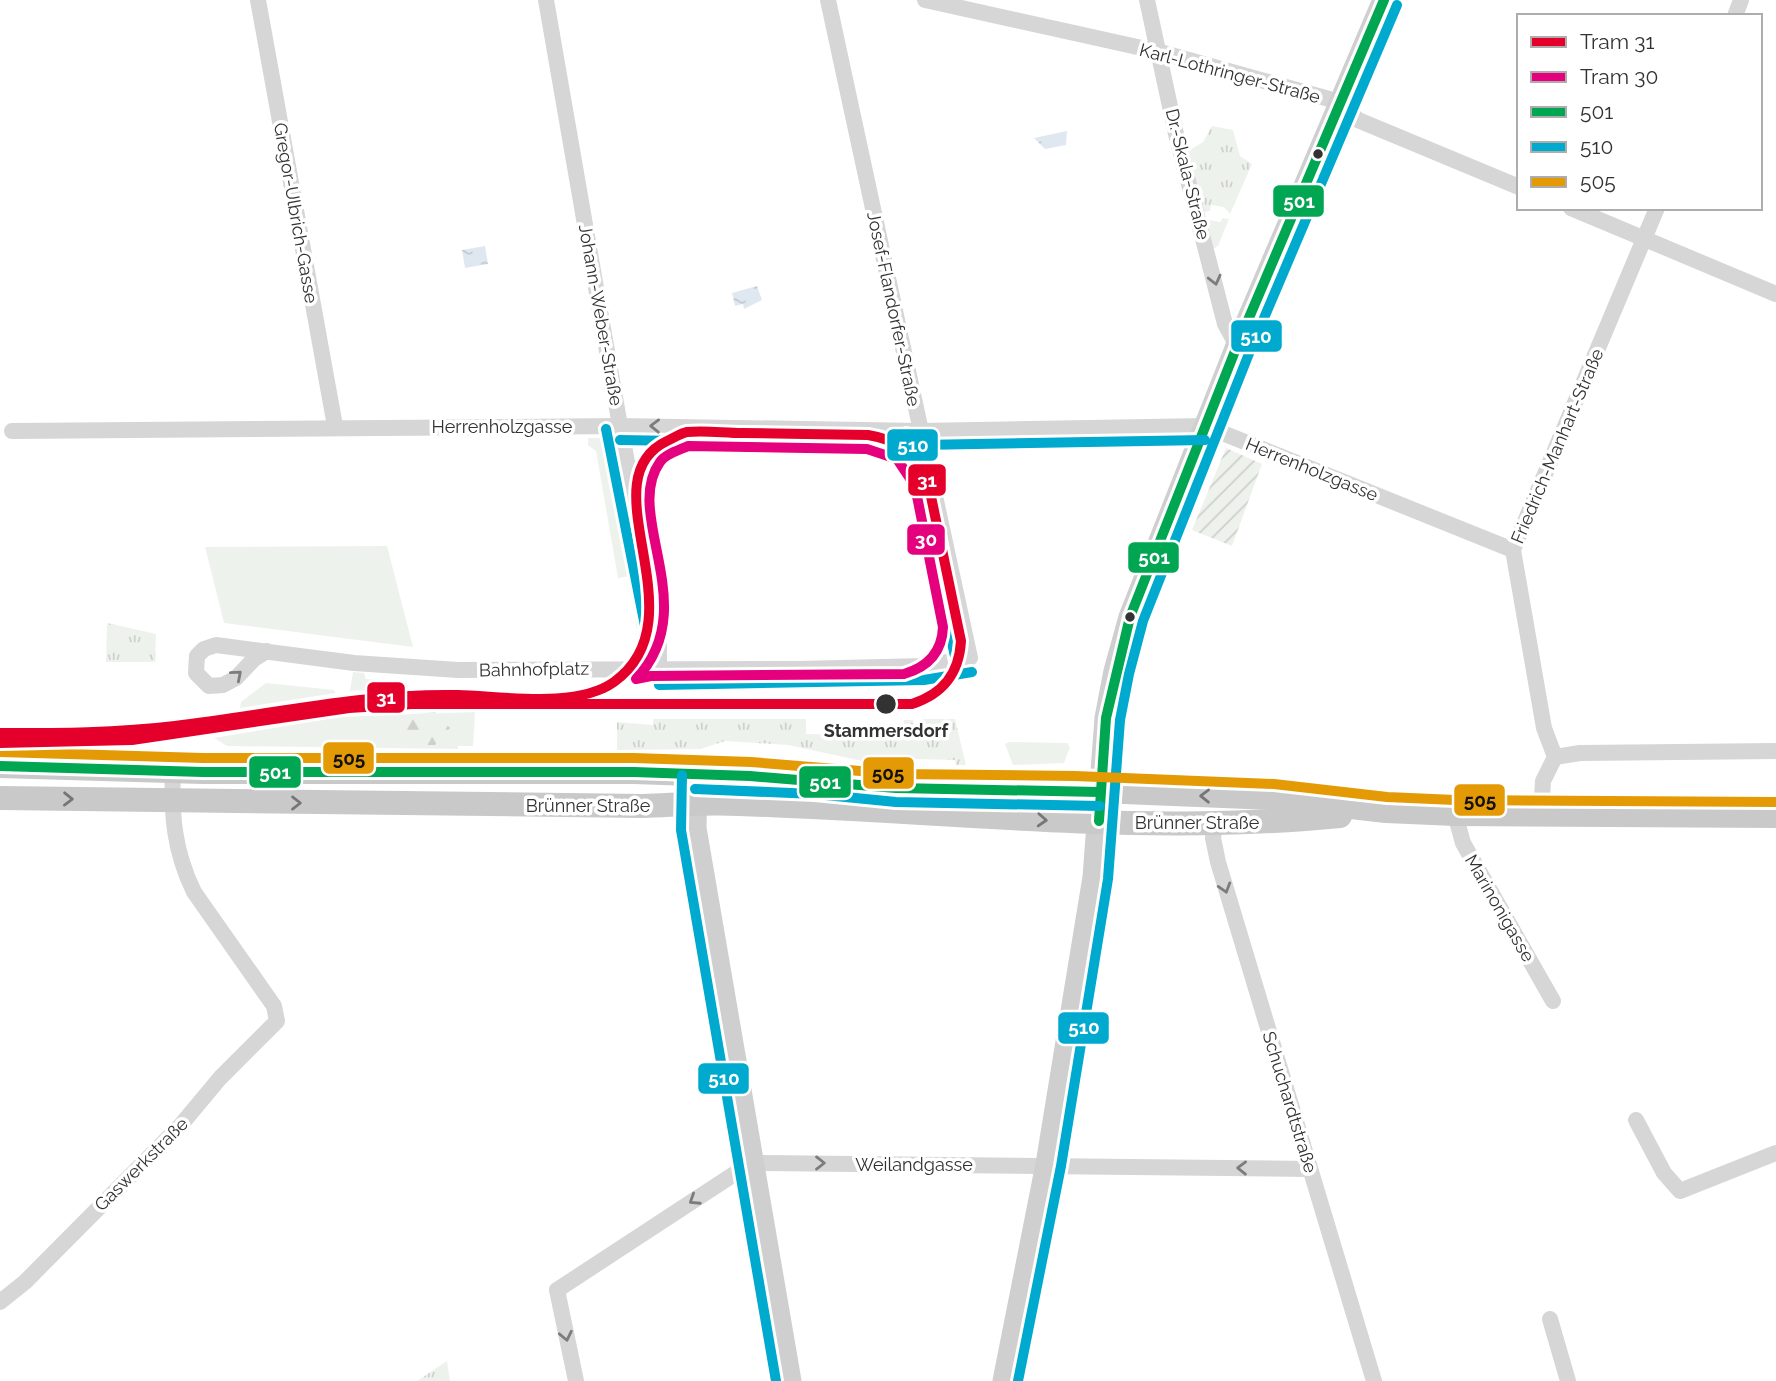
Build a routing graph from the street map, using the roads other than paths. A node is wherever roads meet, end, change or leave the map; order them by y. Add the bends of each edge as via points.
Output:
1 (258, 0) edge
2 (546, 0) edge
3 (828, 0) edge
4 (925, 0) edge
5 (1147, 0) edge
6 (1384, 0) edge
7 (1160, 52) junction
8 (1340, 102) junction
9 (1517, 186) edge
10 (1576, 210) edge
11 (1656, 210) edge
12 (1645, 238) junction
13 (1776, 294) edge
14 (1237, 346) junction
15 (335, 426) junction
16 (620, 426) junction
17 (1205, 426) junction
18 (12, 431) dead end
19 (920, 431) junction
20 (1513, 550) junction
21 (267, 651) dead end
22 (970, 658) joint
23 (659, 671) junction
24 (1776, 751) edge
25 (1555, 757) junction
26 (0, 766) edge
27 (173, 769) junction
28 (696, 775) junction
29 (1100, 792) junction
30 (0, 798) edge
31 (171, 802) junction
32 (696, 804) junction
33 (1386, 811) junction
34 (1455, 814) junction
35 (1541, 814) junction
36 (1776, 816) edge
37 (1099, 821) junction
38 (1215, 821) junction
39 (1553, 1001) dead end
40 (1636, 1120) dead end
41 (1776, 1153) edge
42 (751, 1163) junction
43 (1047, 1164) junction
44 (1310, 1169) junction
45 (0, 1302) edge
46 (1550, 1319) dead end
47 (576, 1381) edge
48 (790, 1381) edge
49 (1004, 1381) edge
50 (1374, 1381) edge
51 (1568, 1381) edge

1 - 15 street, Gregor-Ulbrich-Gasse
2 - 16 street, Johann-Weber-Straße
3 - 19 street, Josef-Flandorfer-Straße
4 - 7 street, Karl-Lothringer-Straße
5 - 7 street, Dr.-Skala-Straße
6 - 8 main road
7 - 8 street, Karl-Lothringer-Straße
7 -> 14 street, Dr.-Skala-Straße via 1225,324
8 - 9 street, Karl-Lothringer-Straße via 1358,120
8 - 14 main road
10 - 12 street
11 - 12 street, Friedrich-Manhart-Straße
12 - 13 street
12 - 20 street, Friedrich-Manhart-Straße
14 - 17 main road
15 - 16 street, Herrenholzgasse
15 - 18 street, Herrenholzgasse
19 -> 16 street, Herrenholzgasse
16 - 23 street, Johann-Weber-Straße via 659,625
17 - 19 street, Herrenholzgasse
17 - 20 street, Herrenholzgasse
17 - 29 main road via 1130,617 1106,718
19 - 22 street, Josef-Flandorfer-Straße
20 - 25 street, Friedrich-Manhart-Straße via 1544,728
21 - 23 street, Bahnhofplatz via 408,668
22 - 23 street, Bahnhofplatz via 923,666
24 - 25 street
25 - 35 street via 1543,781
26 - 27 main road, Brünner Straße
27 - 28 main road, Brünner Straße
27 - 31 street
28 - 29 main road, Brünner Straße via 896,788
28 - 32 main road
33 -> 29 main road, Brünner Straße via 1273,798
29 - 37 main road
30 -> 31 main road, Brünner Straße
31 -> 32 main road, Brünner Straße
31 - 45 street, Gaswerkstraße via 176,848 189,883 274,1006 277,1021 180,1126
32 -> 37 main road, Brünner Straße
32 - 42 main road via 695,828
33 - 34 main road, Brünner Straße
33 - 38 main road, Brünner Straße via 1273,822
34 - 35 main road, Brünner Straße
34 - 39 street, Marinonigasse via 1463,843
35 - 36 main road, Brünner Straße
37 - 38 main road, Brünner Straße
37 - 43 main road
38 -> 44 street, Schuchardtstraße via 1218,862
40 - 41 street via 1664,1173 1680,1191
42 -> 43 street, Weilandgasse
42 -> 47 street via 557,1290
42 - 48 main road
44 -> 43 street, Weilandgasse
43 - 49 main road
44 - 50 street, Schuchardtstraße
46 - 51 street

